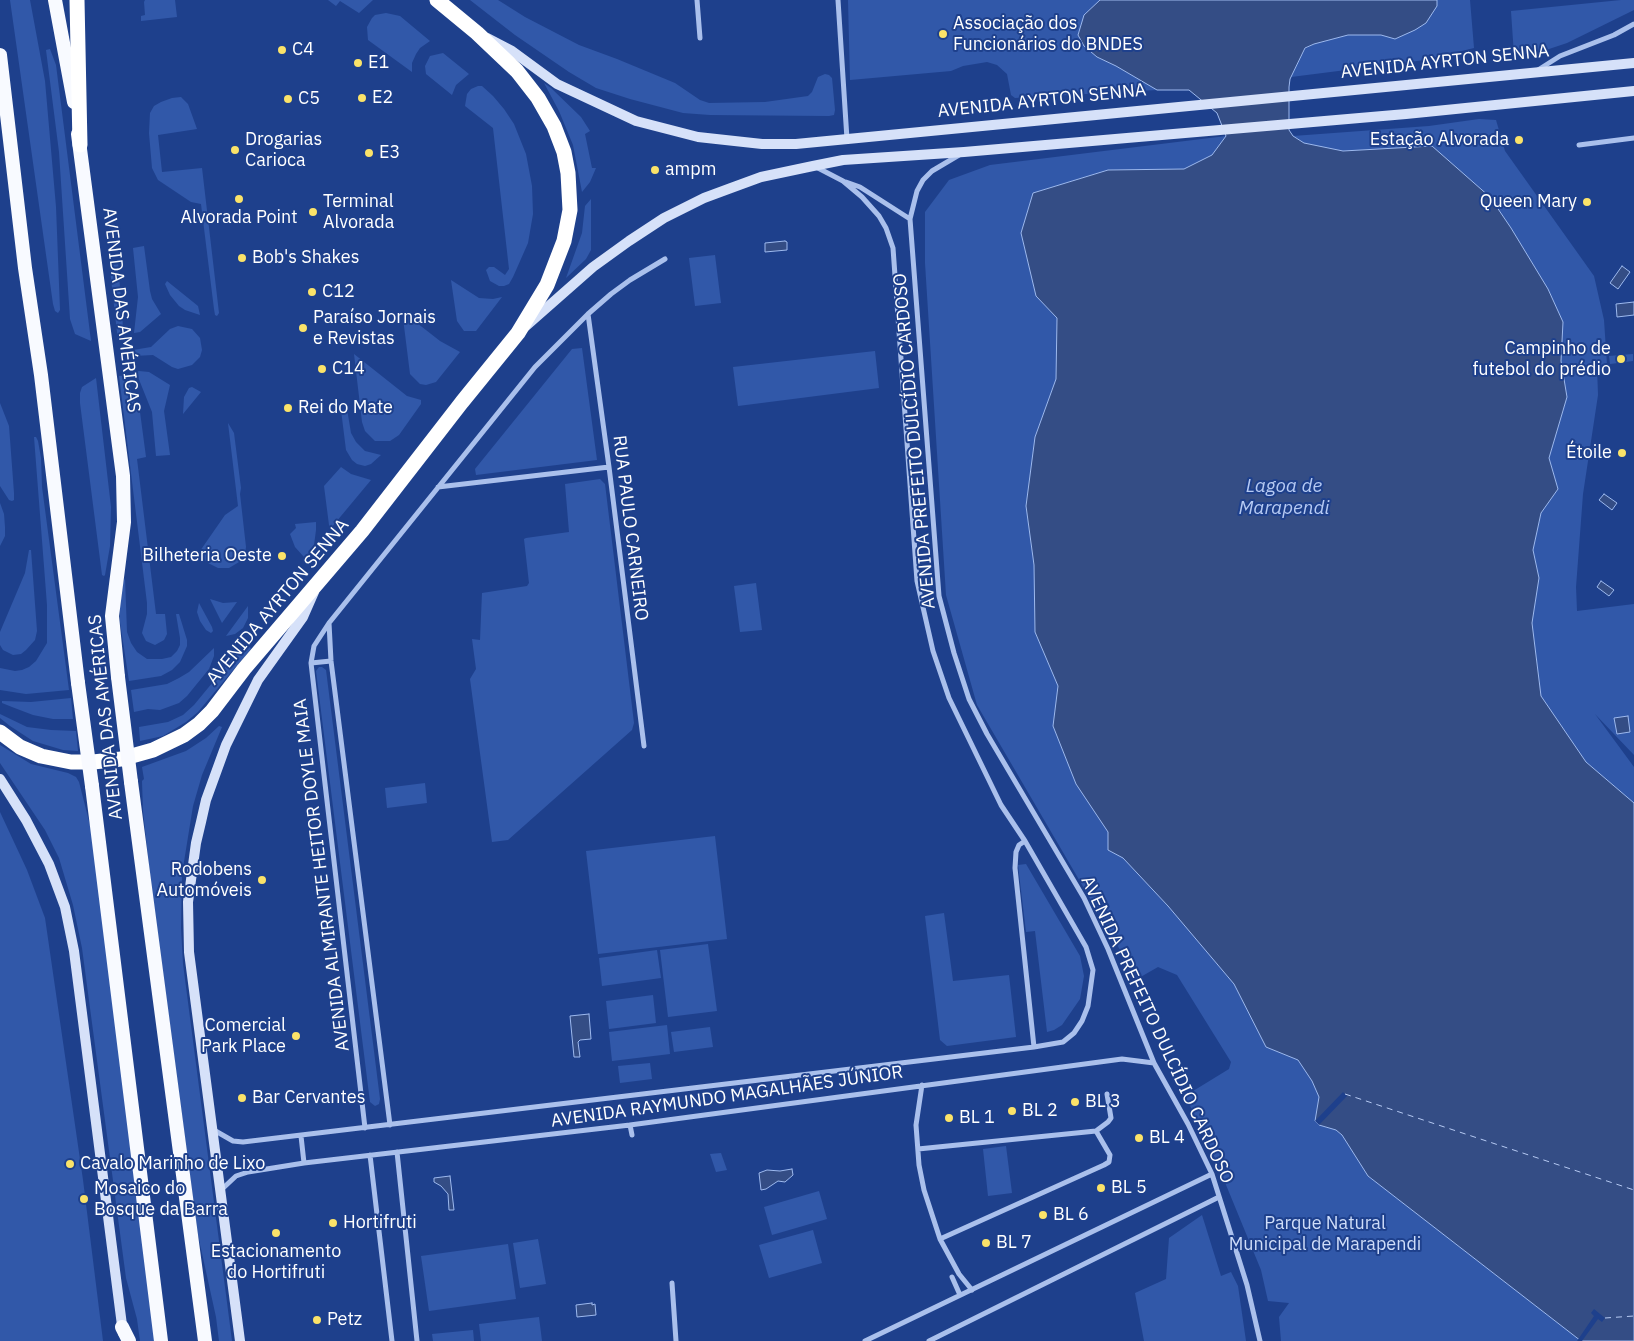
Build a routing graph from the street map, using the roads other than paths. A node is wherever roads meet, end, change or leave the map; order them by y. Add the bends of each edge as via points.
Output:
1 (55, 0) edge
2 (77, 0) edge
3 (437, 0) edge
4 (697, 0) edge
5 (838, 0) edge
6 (1634, 24) edge
7 (477, 33) junction
8 (700, 38) dead end
9 (0, 55) edge
10 (1634, 63) edge
11 (1538, 71) junction
12 (1634, 91) edge
13 (1634, 138) edge
14 (846, 139) junction
15 (80, 145) junction
16 (1579, 145) dead end
17 (964, 152) junction
18 (813, 166) junction
19 (843, 181) junction
20 (910, 219) junction
21 (664, 259) dead end
22 (588, 314) junction
23 (518, 333) junction
24 (609, 467) junction
25 (438, 487) junction
26 (315, 587) junction
27 (329, 623) junction
28 (331, 661) junction
29 (311, 663) junction
30 (0, 732) edge
31 (644, 746) dead end
32 (0, 779) edge
33 (1025, 841) junction
34 (1091, 991) joint
35 (1034, 1047) junction
36 (1154, 1063) junction
37 (922, 1085) junction
38 (1107, 1094) dead end
39 (390, 1125) junction
40 (630, 1125) junction
41 (365, 1128) junction
42 (212, 1129) junction
43 (1096, 1131) junction
44 (632, 1135) dead end
45 (302, 1136) junction
46 (918, 1148) junction
47 (397, 1152) junction
48 (370, 1155) junction
49 (304, 1163) junction
50 (1212, 1174) junction
51 (220, 1191) junction
52 (1219, 1197) junction
53 (940, 1239) junction
54 (952, 1277) dead end
55 (672, 1283) dead end
56 (198, 1288) junction
57 (972, 1290) junction
58 (960, 1295) junction
59 (122, 1327) junction
60 (941, 1338) edge
61 (124, 1341) edge
62 (129, 1341) edge
63 (161, 1341) edge
64 (205, 1341) edge
65 (210, 1341) edge
66 (240, 1341) edge
67 (392, 1341) edge
68 (418, 1341) edge
69 (676, 1341) edge
70 (866, 1341) edge
71 (929, 1341) edge
72 (1260, 1341) edge

1 - 15 highway, AVENIDA DAS AMÉRICAS
2 - 15 highway
3 - 7 highway, AVENIDA AYRTON SENNA
4 - 8 street
5 - 14 street
6 - 11 street via 1560,56
7 - 14 main road, AVENIDA AYRTON SENNA via 512,51 557,84 615,112 664,129 698,137 762,144
7 - 23 highway, AVENIDA AYRTON SENNA via 517,71 538,98 558,135 568,173 570,210 564,241 547,285
9 - 63 highway, AVENIDA DAS AMÉRICAS, bridge
10 - 11 main road, AVENIDA AYRTON SENNA
11 - 14 main road, AVENIDA AYRTON SENNA
12 - 17 main road, AVENIDA AYRTON SENNA
13 - 16 street
15 - 56 highway, AVENIDA DAS AMÉRICAS, bridge via 123,476 124,522 112,616 118,676
17 - 18 main road, AVENIDA AYRTON SENNA via 843,160
17 - 20 street, AVENIDA PREFEITO DULCÍDIO CARDOSO via 923,180
18 - 19 street, AVENIDA PREFEITO DULCÍDIO CARDOSO
18 - 23 main road, AVENIDA AYRTON SENNA via 761,177 704,198 664,218 593,268
19 - 20 street via 860,187
19 - 33 street, AVENIDA PREFEITO DULCÍDIO CARDOSO via 879,216 893,248 917,581 933,651 949,698 1001,804
20 - 36 street, AVENIDA PREFEITO DULCÍDIO CARDOSO via 939,596 954,653 969,699 987,734 1084,898
21 - 22 street, AVENIDA ALMIRANTE HEITOR DOYLE MAIA via 630,280
22 - 24 street, RUA PAULO CARNEIRO
22 - 25 street, AVENIDA ALMIRANTE HEITOR DOYLE MAIA via 535,367
23 - 26 highway, AVENIDA AYRTON SENNA
24 - 25 street
24 - 31 street, RUA PAULO CARNEIRO
25 - 27 street, AVENIDA ALMIRANTE HEITOR DOYLE MAIA
26 - 30 highway, AVENIDA AYRTON SENNA via 212,711 184,735 168,743 121,759 71,762 29,752
26 - 42 main road via 303,617 258,680 238,718 213,780 196,843 188,902 188,944
27 - 28 street, AVENIDA ALMIRANTE HEITOR DOYLE MAIA
27 - 29 street, AVENIDA ALMIRANTE HEITOR DOYLE MAIA via 314,646
28 - 29 street
28 - 39 street, AVENIDA ALMIRANTE HEITOR DOYLE MAIA
29 - 41 street, AVENIDA ALMIRANTE HEITOR DOYLE MAIA
32 - 59 main road via 49,864 65,907 74,951
33 - 34 street, AVENIDA PREFEITO DULCÍDIO CARDOSO via 1086,947 1093,970
33 - 35 street via 1016,852 1015,868
34 - 35 street, AVENIDA RAYMUNDO MAGALHÃES JÚNIOR via 1085,1014 1074,1033 1063,1042
35 - 39 street, AVENIDA RAYMUNDO MAGALHÃES JÚNIOR
36 - 37 street, AVENIDA RAYMUNDO MAGALHÃES JÚNIOR via 1122,1059
36 - 50 street, AVENIDA PREFEITO DULCÍDIO CARDOSO via 1181,1109
37 - 40 street, AVENIDA RAYMUNDO MAGALHÃES JÚNIOR
37 - 46 street via 916,1125
38 - 43 street via 1111,1118
39 - 41 street, AVENIDA RAYMUNDO MAGALHÃES JÚNIOR
40 - 44 street
40 - 47 street, AVENIDA RAYMUNDO MAGALHÃES JÚNIOR
41 - 45 street, AVENIDA RAYMUNDO MAGALHÃES JÚNIOR
42 - 45 street, AVENIDA RAYMUNDO MAGALHÃES JÚNIOR via 243,1142
42 - 51 main road
43 - 46 street
43 - 53 street via 1110,1156 1109,1162
45 - 49 street
46 - 53 street via 924,1190
47 - 48 street, AVENIDA RAYMUNDO MAGALHÃES JÚNIOR
47 - 68 street
48 - 49 street, AVENIDA RAYMUNDO MAGALHÃES JÚNIOR
48 - 67 street
49 - 51 street, AVENIDA RAYMUNDO MAGALHÃES JÚNIOR via 236,1176
50 - 52 street, AVENIDA PREFEITO DULCÍDIO CARDOSO
50 - 57 street
51 - 66 main road
52 - 60 street
52 - 72 street, AVENIDA PREFEITO DULCÍDIO CARDOSO via 1247,1285
53 - 57 street via 959,1274
54 - 58 street
55 - 69 street
56 - 64 highway, AVENIDA DAS AMÉRICAS
56 - 65 highway via 203,1296
57 - 58 street
58 - 70 street
59 - 61 main road
59 - 62 highway
60 - 71 street

